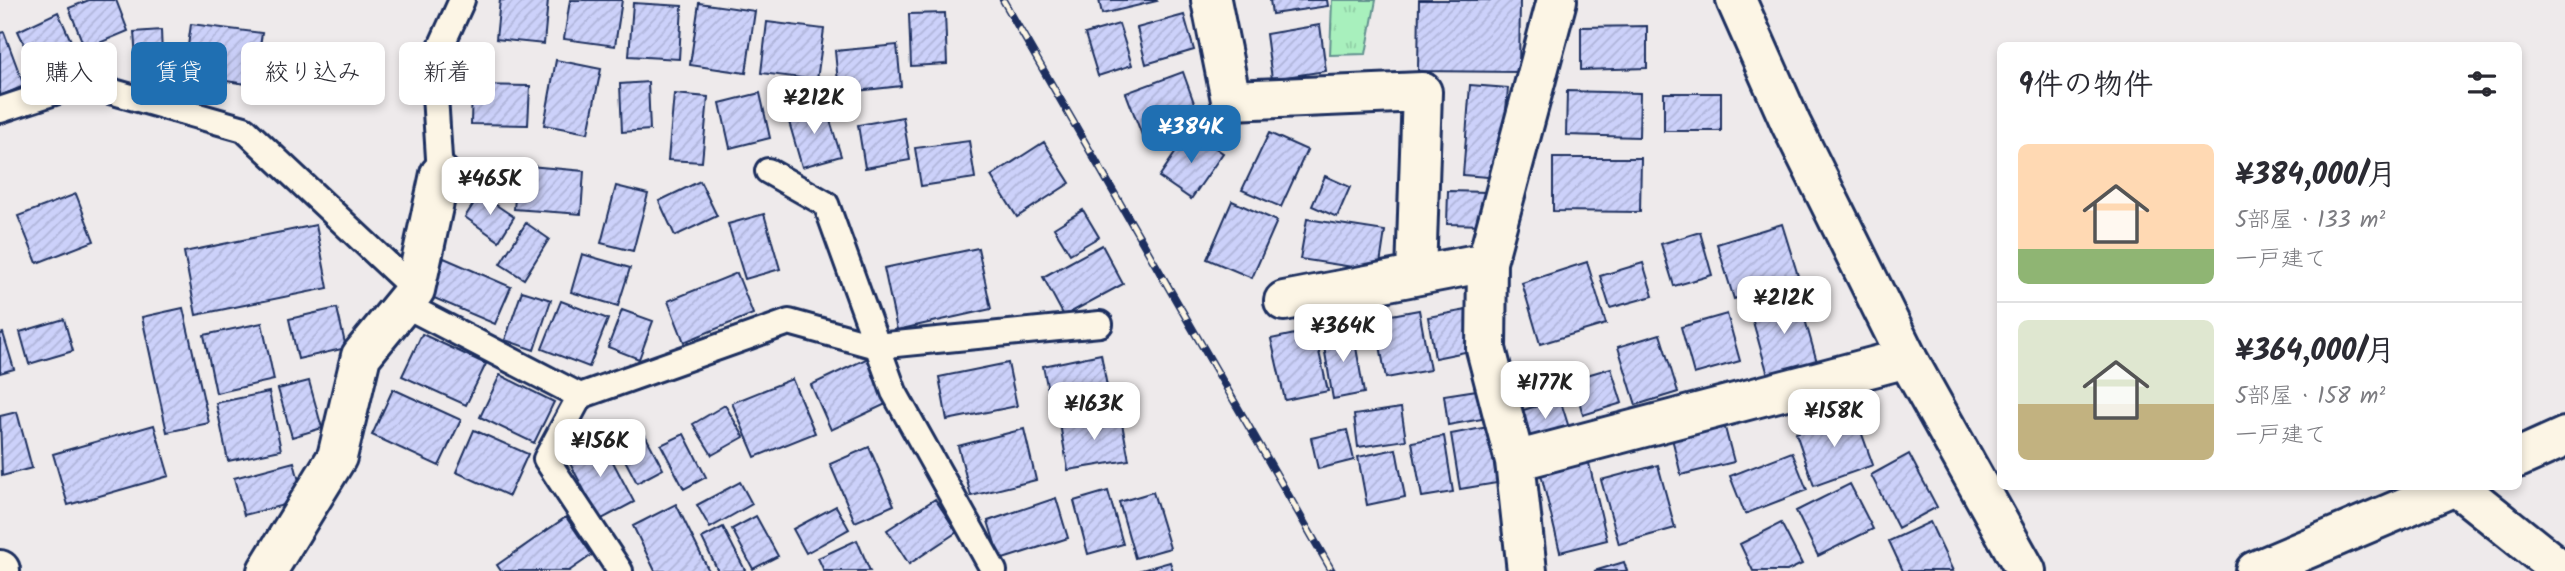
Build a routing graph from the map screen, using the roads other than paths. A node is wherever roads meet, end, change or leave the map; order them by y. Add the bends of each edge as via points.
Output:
1 (462, 0) edge
2 (1211, 0) edge
3 (1558, 0) edge
4 (1736, 0) edge
5 (0, 110) edge
6 (768, 171) dead end
7 (440, 174) joint
8 (1487, 262) junction
9 (1416, 275) junction
10 (409, 297) junction
11 (1284, 301) dead end
12 (1100, 324) dead end
13 (876, 346) junction
14 (1907, 358) junction
15 (580, 396) junction
16 (2565, 437) edge
17 (2522, 456) edge
18 (1515, 461) junction
19 (2447, 490) edge
20 (2461, 490) edge
21 (267, 571) edge
22 (620, 571) edge
23 (993, 571) edge
24 (1527, 571) edge
25 (2026, 571) edge
26 (2255, 571) edge
27 (2562, 571) edge

1 - 7 lane via 433,64
2 - 9 street via 1231,100 1422,92
3 - 8 street
4 - 14 street via 1791,124
5 - 10 lane via 82,83 244,130
6 - 13 lane via 826,204
7 - 10 street
8 - 9 street
8 - 18 street via 1486,349
9 - 11 street
10 - 15 lane
10 - 21 street via 361,356 338,457
12 - 13 lane
13 - 15 lane via 789,322
13 - 23 lane via 894,392
14 - 18 street
14 - 25 street
15 - 22 lane via 546,459
16 - 17 street
18 - 24 street
19 - 26 street
20 - 27 street

